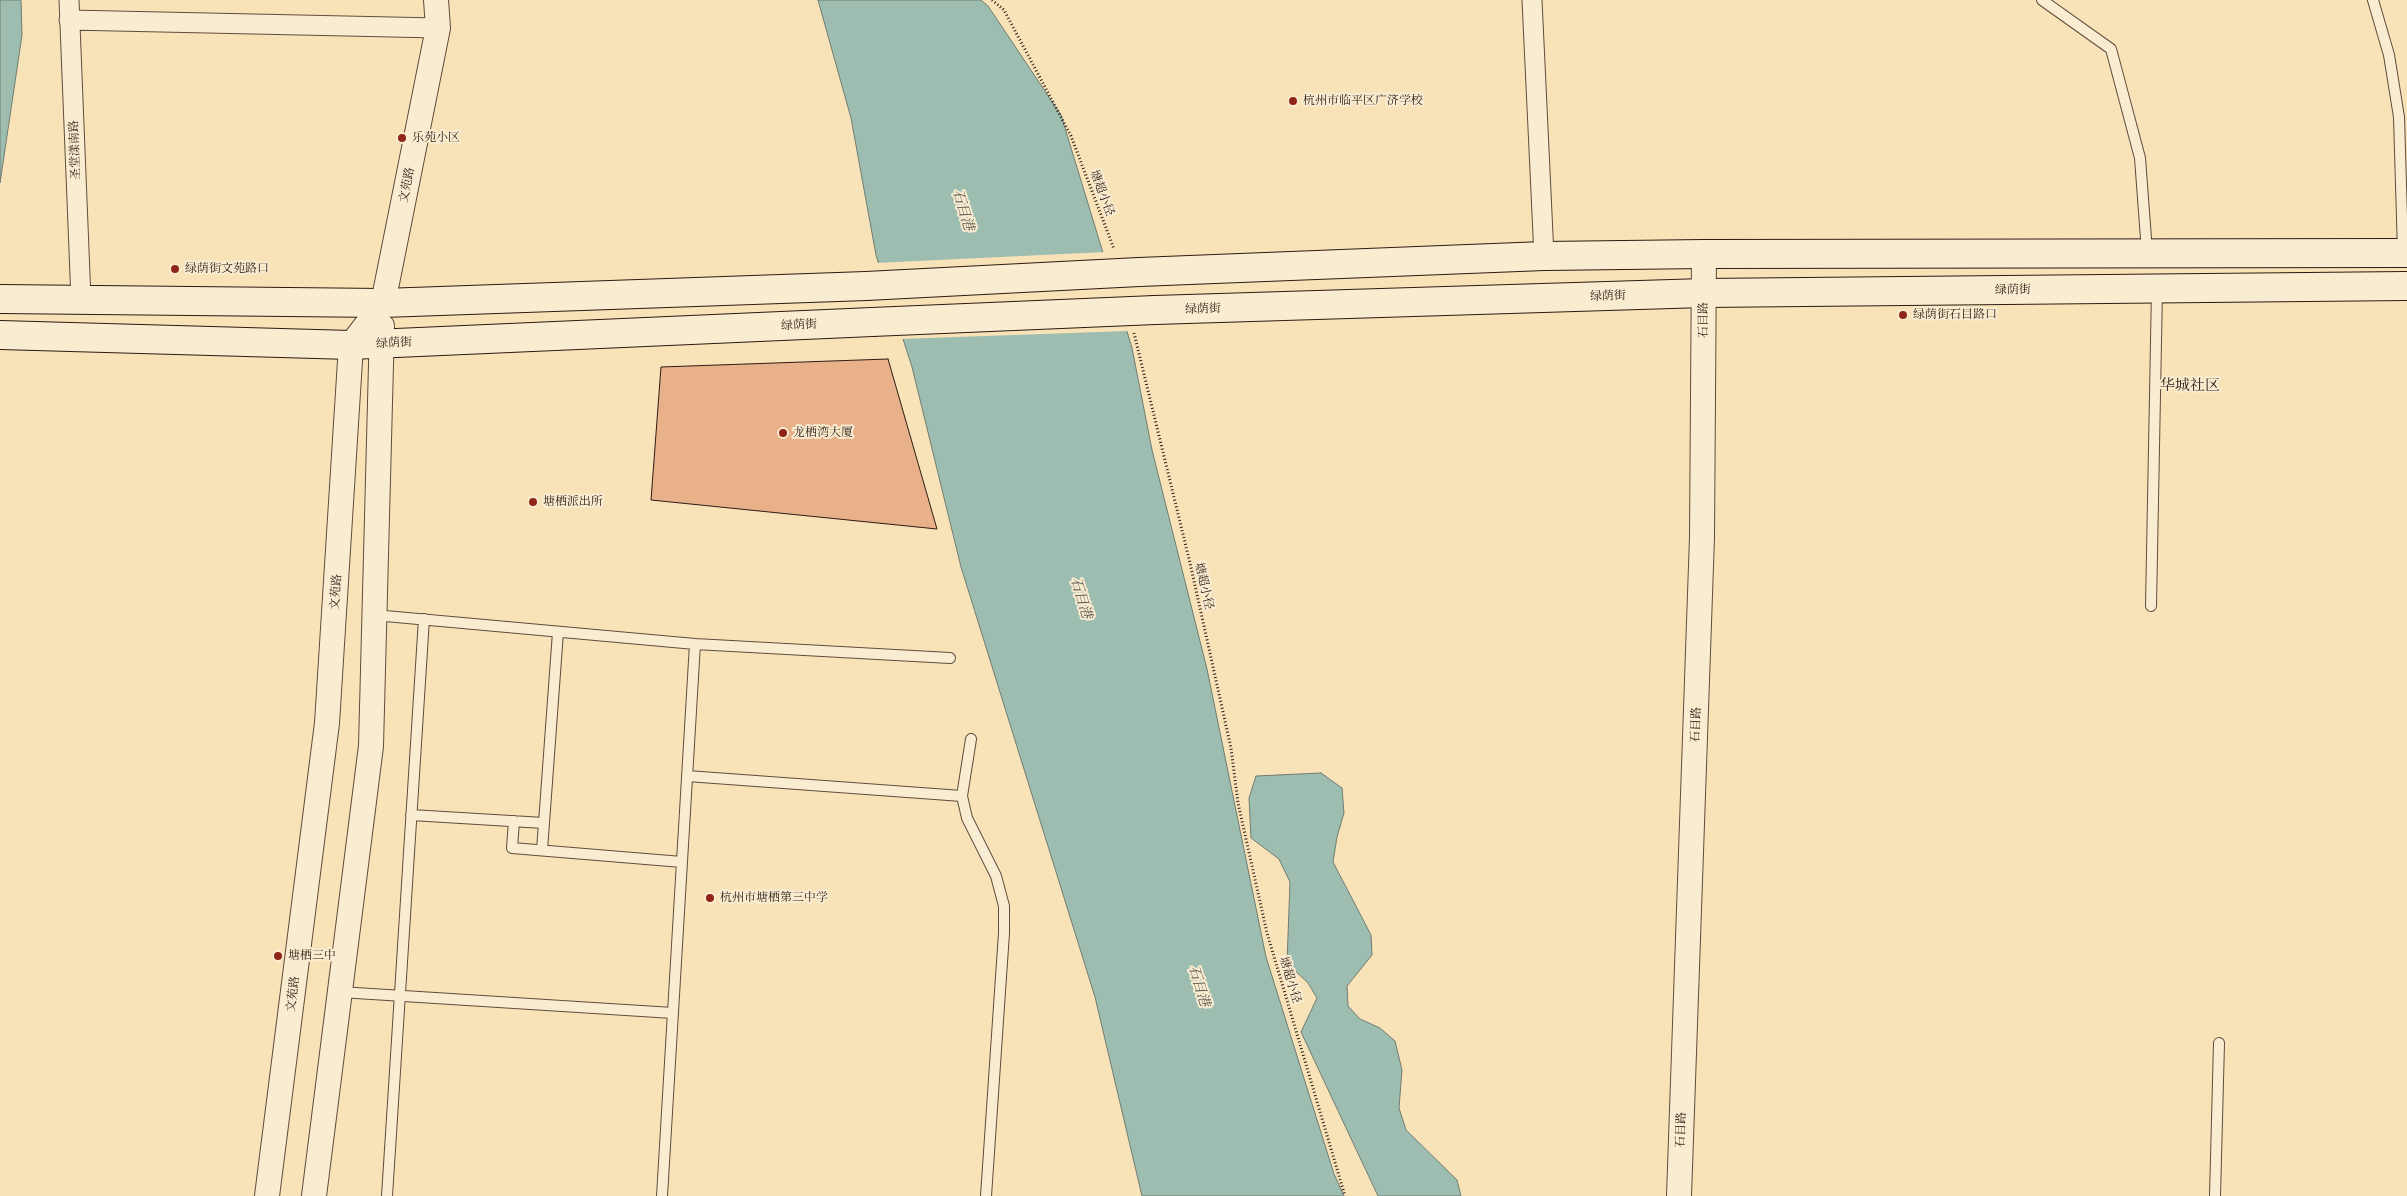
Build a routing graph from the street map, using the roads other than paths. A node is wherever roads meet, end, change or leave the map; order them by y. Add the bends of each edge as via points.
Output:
1 (69, 0) edge
2 (436, 0) edge
3 (1532, 0) edge
4 (2042, 0) edge
5 (2373, 0) edge
6 (69, 20) junction
7 (438, 28) junction
8 (2147, 253) junction
9 (2405, 253) edge
10 (1704, 254) junction
11 (1544, 256) junction
12 (2407, 286) edge
13 (2157, 288) junction
14 (1704, 293) junction
15 (4, 299) edge
16 (81, 300) junction
17 (383, 303) junction
18 (3, 335) edge
19 (382, 344) junction
20 (352, 345) junction
21 (2151, 606) dead end
22 (374, 615) junction
23 (424, 620) junction
24 (558, 632) junction
25 (695, 644) junction
26 (950, 658) dead end
27 (971, 740) dead end
28 (687, 776) junction
29 (962, 796) junction
30 (412, 815) junction
31 (514, 821) junction
32 (544, 823) junction
33 (542, 850) junction
34 (682, 862) junction
35 (340, 992) junction
36 (400, 996) junction
37 (673, 1014) junction
38 (2219, 1043) dead end
39 (266, 1196) edge
40 (314, 1196) edge
41 (387, 1196) edge
42 (662, 1196) edge
43 (986, 1196) edge
44 (1679, 1196) edge
45 (2215, 1196) edge

1 - 6 street, 圣堂漾南路
2 - 7 street, 文苑路
3 - 11 street
4 - 8 lane via 2111,49 2140,158
5 - 9 lane via 2389,55 2399,117
6 - 7 street
6 - 16 street, 圣堂漾南路
7 - 17 street, 文苑路
8 - 9 main road
8 - 10 main road
10 - 11 main road
10 - 14 street, 石目路
11 - 17 main road, bridge via 866,286
12 - 13 main road, 绿荫街
13 - 14 main road, 绿荫街
13 - 21 lane
14 - 19 main road, 绿荫街, bridge via 1155,310
14 - 44 street, 石目路 via 1702,537
15 - 16 main road
16 - 17 main road
17 - 19 street
17 - 20 street, 文苑路
18 - 20 main road, 绿荫街
19 - 20 main road, 绿荫街
19 - 22 street
20 - 39 street, 文苑路 via 327,723
22 - 23 lane
22 - 35 street via 371,746
23 - 24 lane
23 - 30 lane
24 - 25 lane
24 - 32 lane
25 - 26 lane
25 - 28 lane
27 - 29 lane
28 - 29 lane
28 - 34 lane
29 - 43 lane via 967,818 996,876 1004,906
30 - 31 lane
30 - 36 lane
31 - 32 lane
31 - 33 lane via 512,848
32 - 33 lane
33 - 34 lane
34 - 37 lane
35 - 36 lane
35 - 40 street
36 - 37 lane
36 - 41 lane
37 - 42 lane
38 - 45 lane

